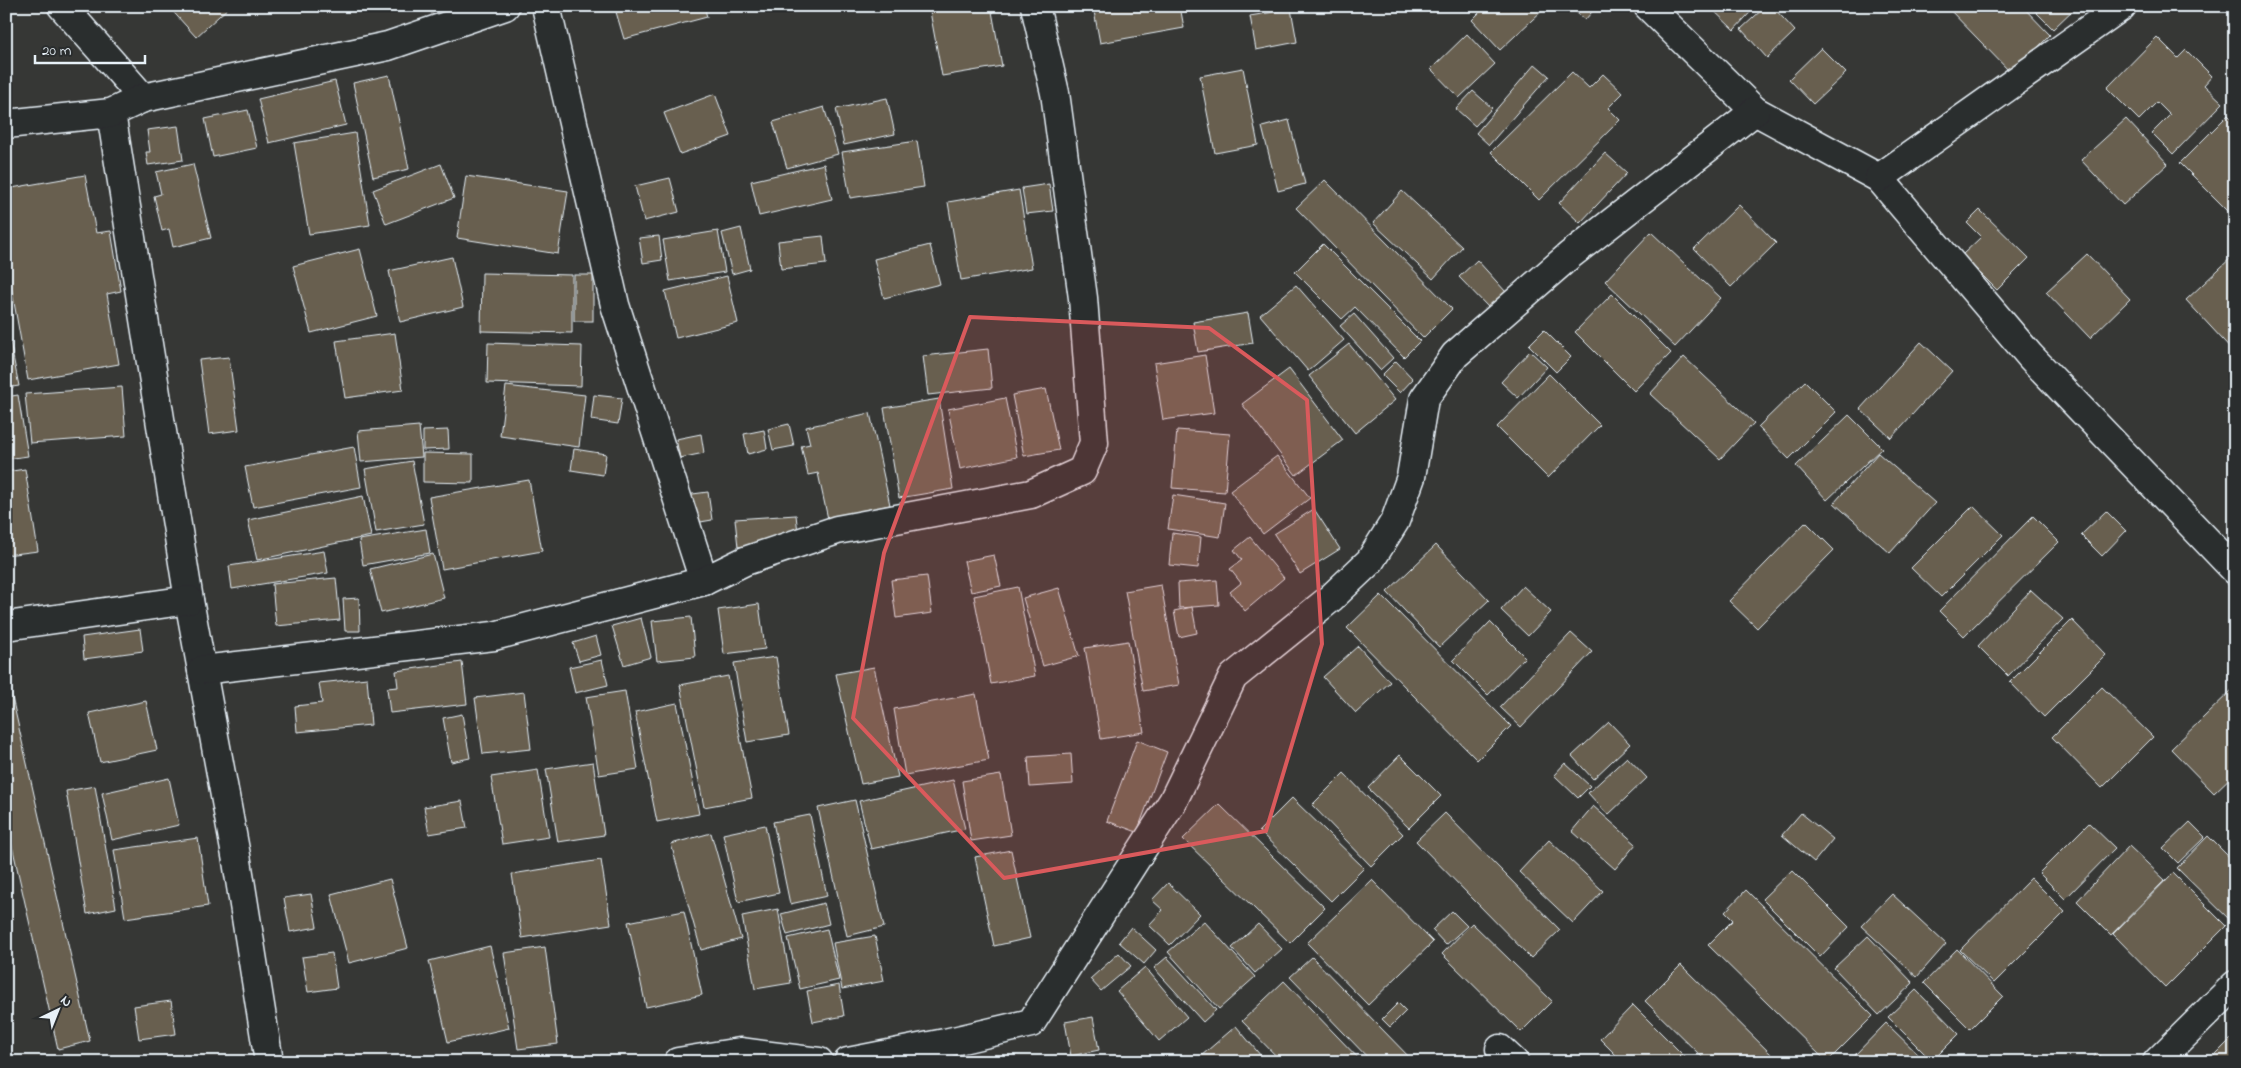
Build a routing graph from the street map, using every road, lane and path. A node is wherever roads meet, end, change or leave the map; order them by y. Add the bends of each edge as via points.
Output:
1 (62, 6) edge
2 (504, 6) edge
3 (546, 6) edge
4 (1035, 6) edge
5 (1648, 6) edge
6 (2122, 6) edge
7 (142, 98) junction
8 (1755, 111) junction
9 (111, 113) junction
10 (6, 124) edge
11 (1879, 178) junction
12 (2235, 570) edge
13 (704, 581) junction
14 (189, 600) junction
15 (6, 626) edge
16 (202, 670) junction
17 (2235, 985) edge
18 (741, 1057) edge
19 (269, 1062) edge
20 (678, 1062) edge
21 (819, 1062) edge
22 (848, 1062) edge
23 (2157, 1062) edge

1 - 7 street
2 - 7 street via 388,46
3 - 13 street via 615,305
4 - 13 street via 1055,93 1084,308 1094,443 1082,471 1031,494 837,530 746,561
5 - 8 street
6 - 11 street
7 - 9 street
8 - 11 street
8 - 22 street via 1570,255 1455,355 1424,399 1411,477 1395,521 1370,561 1331,598 1233,677 1174,800 1031,1023
9 - 10 street
9 - 14 street
11 - 12 street via 2030,356
13 - 16 street via 494,636
14 - 15 street
14 - 16 street
16 - 19 street
17 - 23 street
18 - 20 street
18 - 21 street

